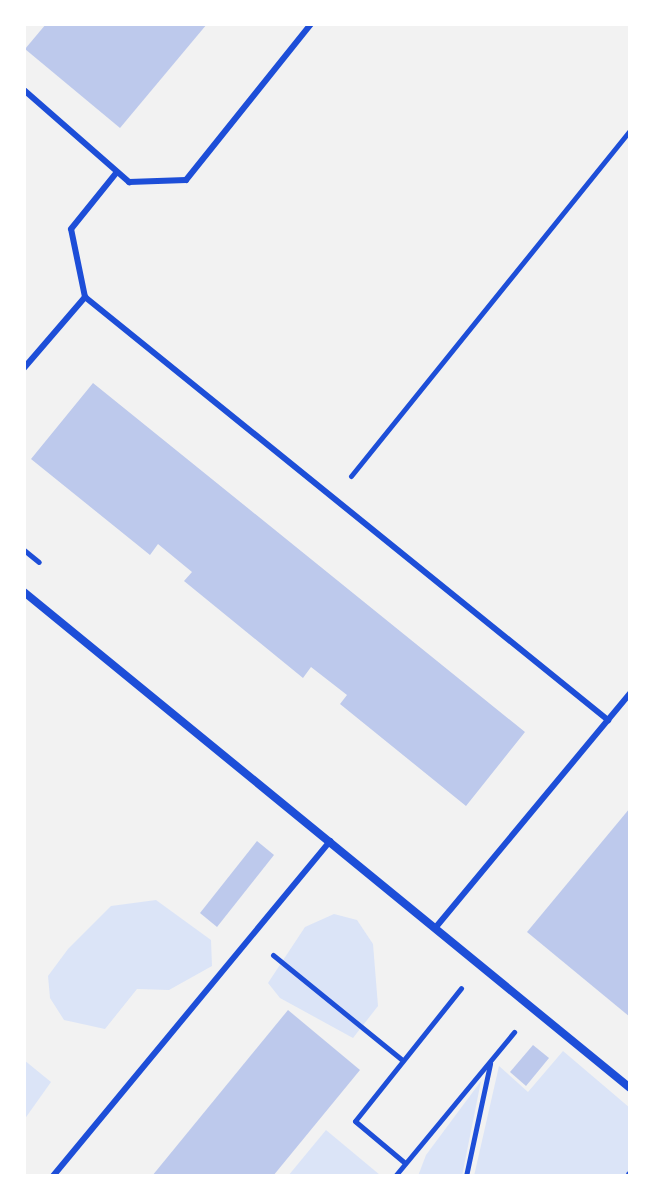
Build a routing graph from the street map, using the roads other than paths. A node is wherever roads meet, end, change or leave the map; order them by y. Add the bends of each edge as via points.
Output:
1 (311, 24) edge
2 (24, 90) edge
3 (117, 172) junction
4 (85, 297) junction
5 (24, 368) edge
6 (24, 592) edge
7 (630, 693) edge
8 (608, 720) junction
9 (330, 841) junction
10 (436, 927) junction
11 (630, 1088) edge
12 (53, 1176) edge

1 - 3 lane via 186,180 129,182
2 - 3 lane
3 - 4 lane via 71,229
4 - 5 lane
4 - 8 lane
6 - 9 street
7 - 8 lane
8 - 10 lane
9 - 10 street
9 - 12 lane
10 - 11 street

